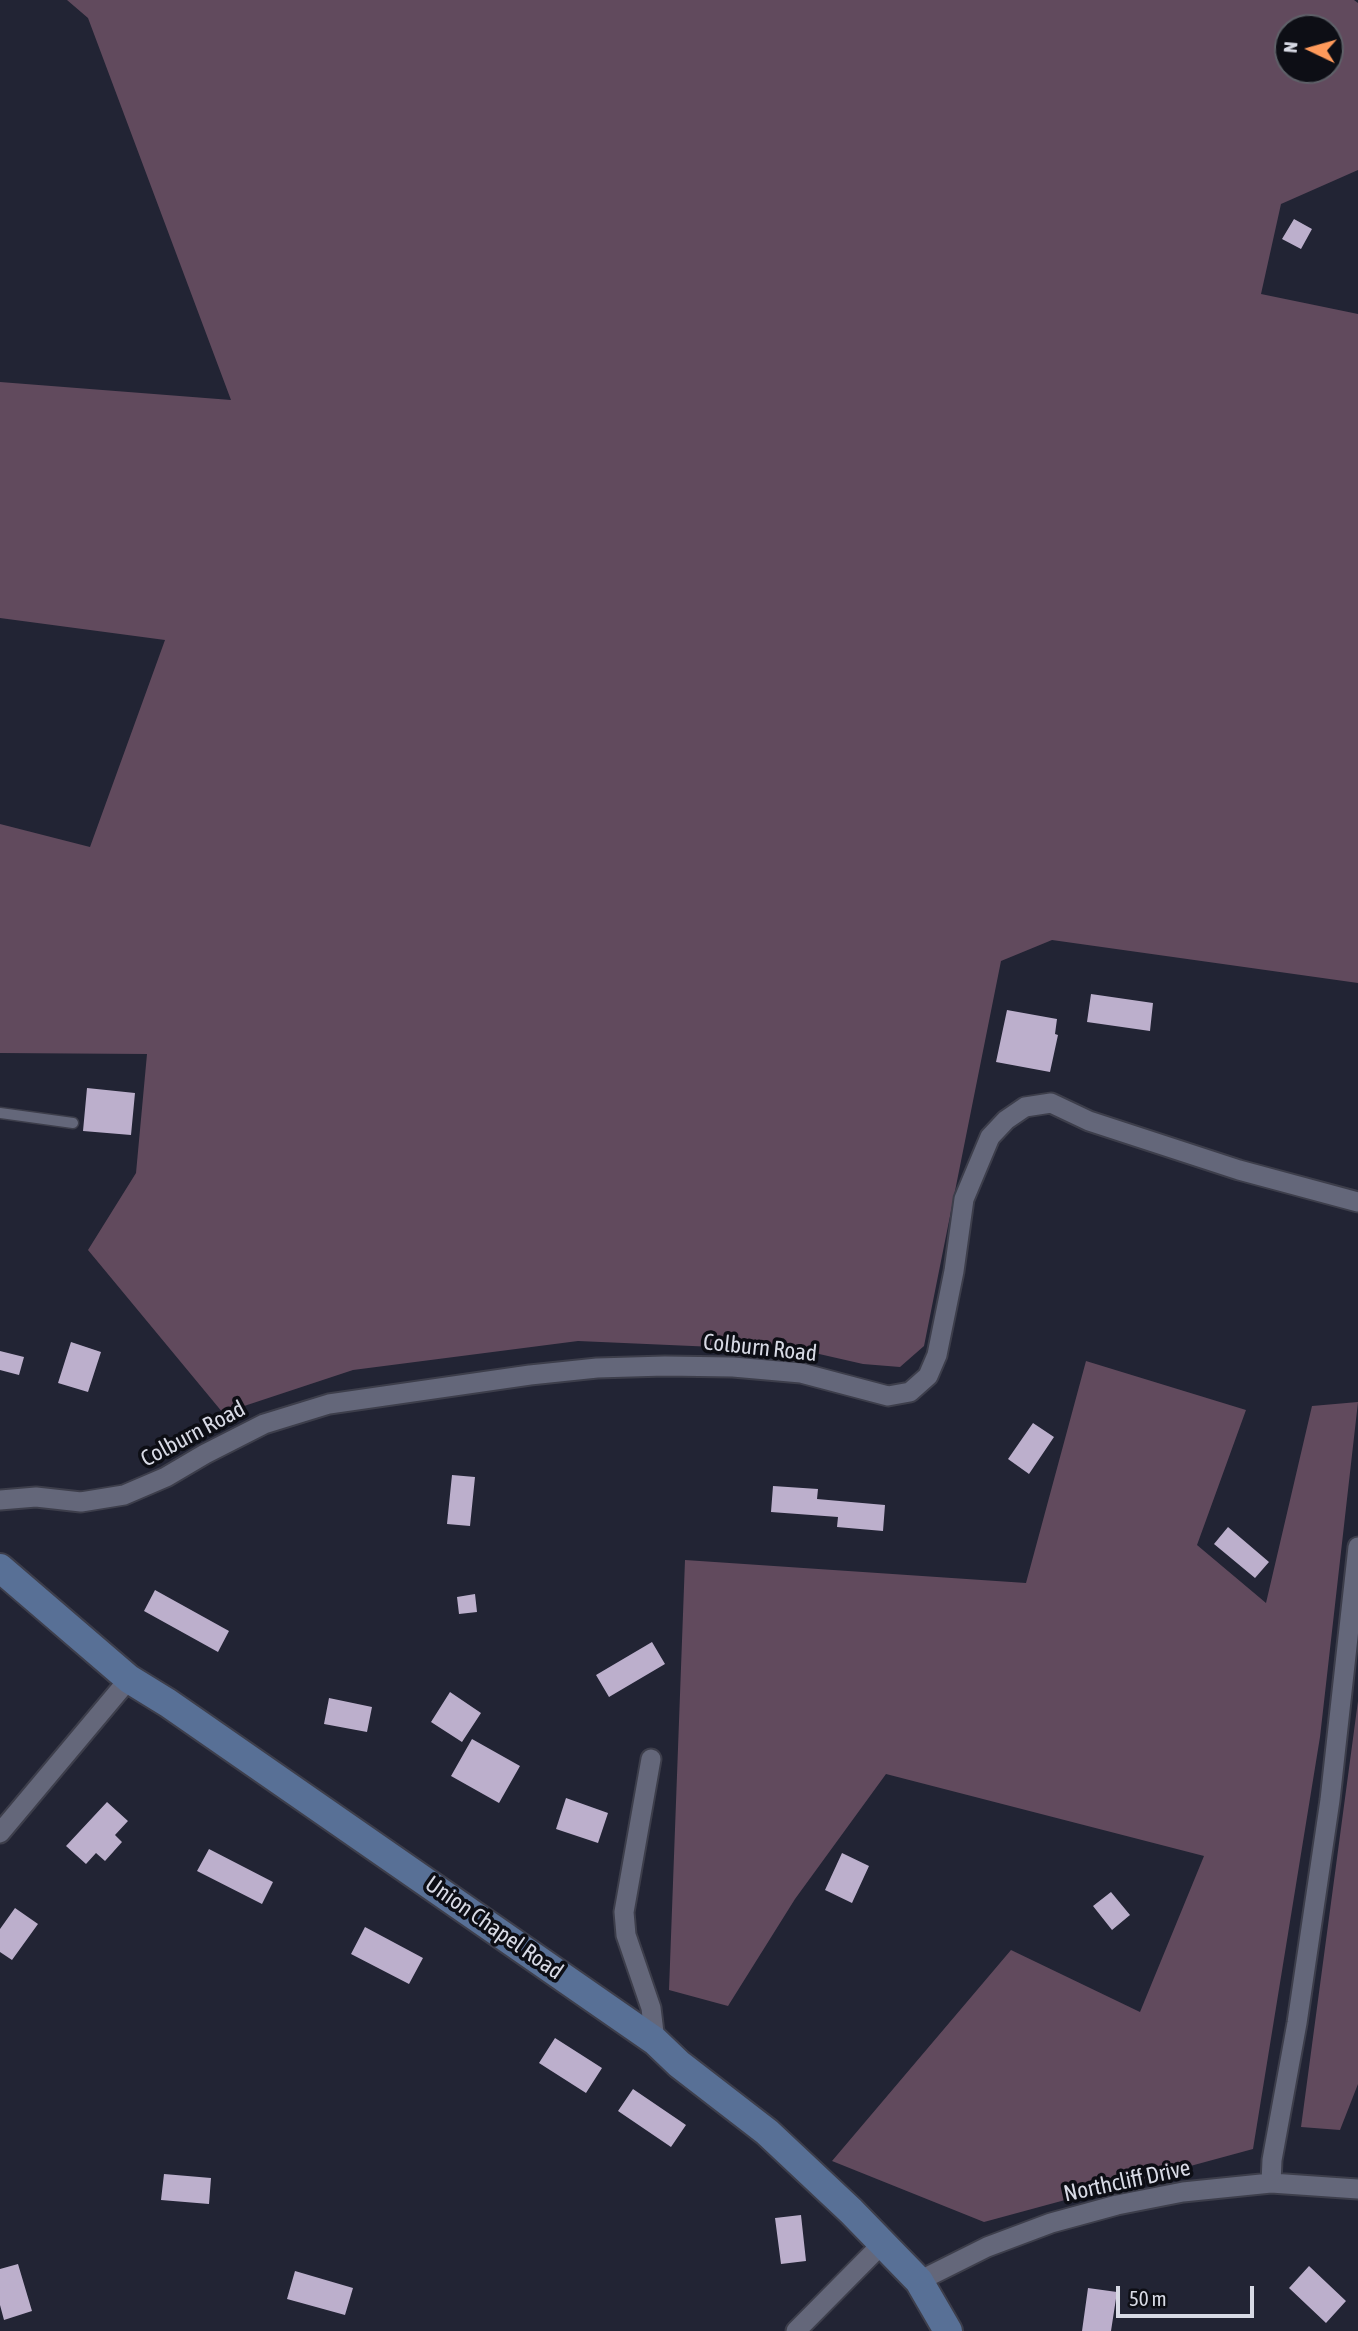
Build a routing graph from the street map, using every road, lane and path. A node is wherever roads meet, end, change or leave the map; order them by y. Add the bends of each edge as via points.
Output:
1 (0, 1113) edge
2 (73, 1123) dead end
3 (1358, 1202) edge
4 (0, 1500) edge
5 (1358, 1547) edge
6 (0, 1568) edge
7 (129, 1679) junction
8 (651, 1759) dead end
9 (0, 1833) edge
10 (655, 2041) junction
11 (1271, 2183) junction
12 (1358, 2189) edge
13 (882, 2244) junction
14 (919, 2281) junction
15 (796, 2331) edge
16 (948, 2331) edge

1 - 2 lane
3 - 4 street, Colburn Road via 1239,1170 1089,1121 1051,1103 1025,1107 990,1137 964,1199 937,1355 928,1377 910,1392 887,1396 801,1373 733,1367 597,1368 530,1375 329,1404 264,1424 166,1478 124,1495 80,1502 36,1497
5 - 11 street via 1330,1800
6 - 7 street, Union Chapel Road
7 - 9 street
7 - 10 street, Union Chapel Road
8 - 10 street via 624,1912 626,1935 651,2008
10 - 13 street, Union Chapel Road via 767,2132
11 - 12 street, Northcliff Drive
11 - 14 street, Northcliff Drive via 1183,2192 1051,2223 987,2246
13 - 14 street, Union Chapel Road
13 - 15 street
14 - 16 street, Union Chapel Road

